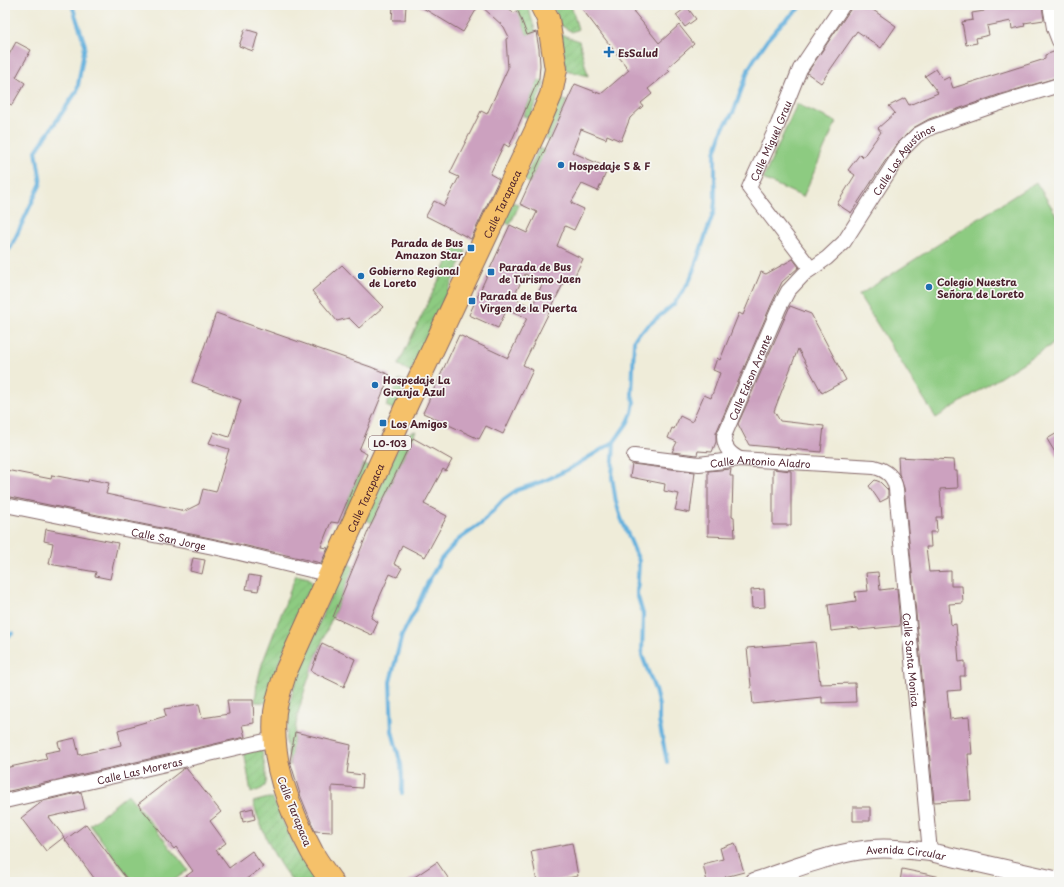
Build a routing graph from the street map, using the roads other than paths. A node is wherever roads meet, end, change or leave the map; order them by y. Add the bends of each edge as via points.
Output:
1 (542, 5) edge
2 (842, 5) edge
3 (1050, 5) edge
4 (1059, 41) edge
5 (1059, 85) edge
6 (811, 269) junction
7 (788, 291) joint
8 (634, 456) dead end
9 (740, 459) junction
10 (886, 471) joint
11 (5, 505) edge
12 (331, 575) junction
13 (274, 739) junction
14 (5, 801) edge
15 (930, 852) junction
16 (1059, 881) edge
17 (332, 882) edge
18 (754, 882) edge

1 - 12 main road, Calle Tarapaca / LO-103 via 548,19 556,69 551,95 408,402
2 - 6 street, Calle Miguel Grau via 800,69 749,188
3 - 4 street
5 - 6 street, Calle Los Agustinos via 932,127 917,135 904,148 844,242
6 - 7 street, Calle Los Agustinos
7 - 9 street, Calle Edson Arante via 778,308 724,436 728,450
8 - 9 street, Calle Antonio Aladro via 699,464
9 - 10 street, Calle Antonio Aladro via 874,467
10 - 15 street, Calle Santa Monica via 895,483 896,489
11 - 12 street, Calle San Jorge via 223,549
12 - 13 main road, Calle Tarapaca / LO-103 via 286,671 275,711
13 - 14 street, Calle Las Moreras
13 - 17 main road, Calle Tarapaca / LO-103 via 278,769 286,795 312,852
15 - 16 street, Avenida Circular
15 - 18 street, Avenida Circular via 873,848 854,851

